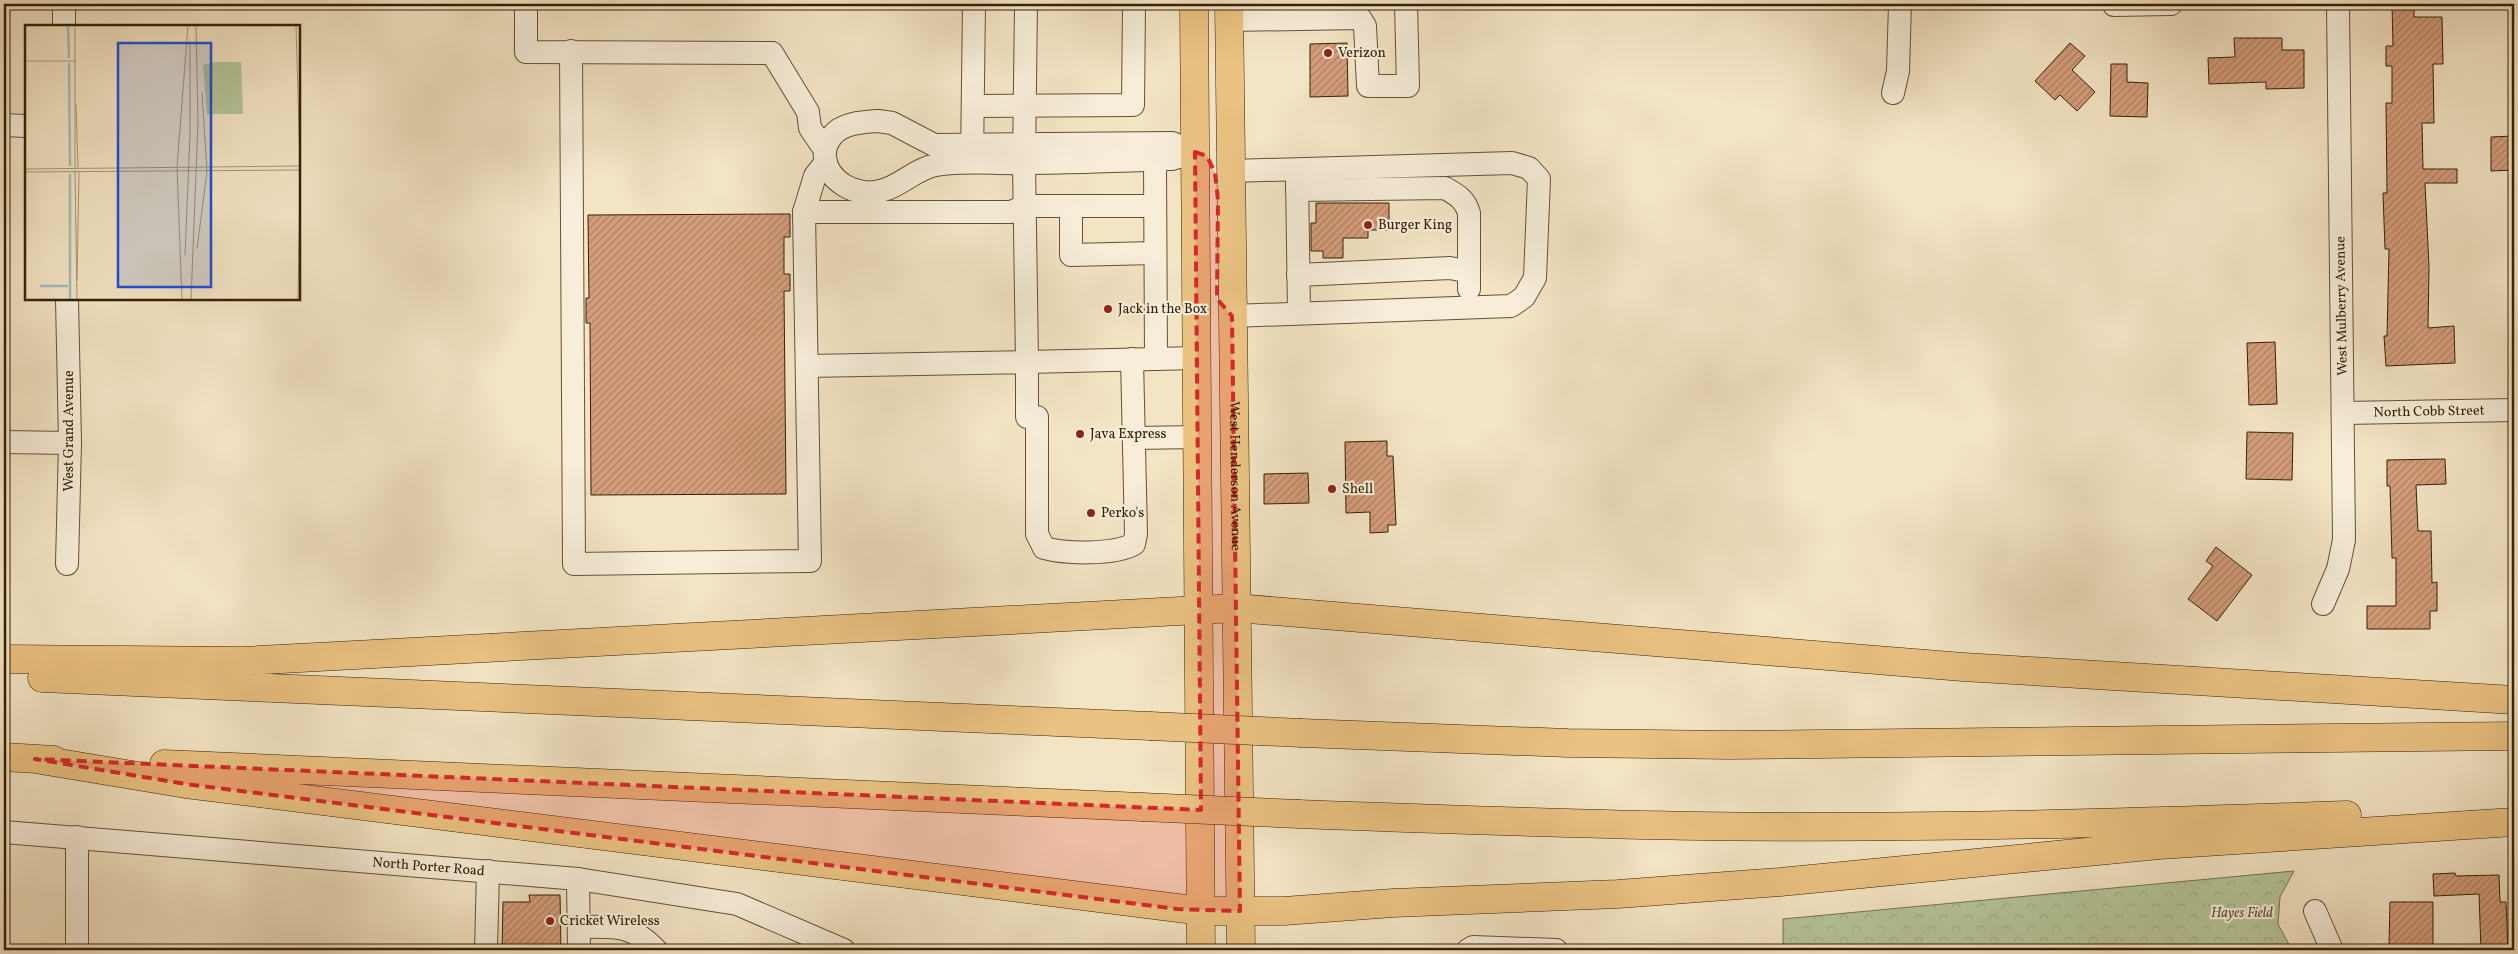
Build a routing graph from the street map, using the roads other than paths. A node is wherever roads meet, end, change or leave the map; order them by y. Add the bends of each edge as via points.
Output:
1 (64, 4) edge
2 (526, 4) edge
3 (974, 4) edge
4 (1026, 4) edge
5 (1134, 4) edge
6 (1194, 4) edge
7 (1406, 4) edge
8 (1900, 4) edge
9 (2171, 4) edge
10 (2338, 4) edge
11 (2114, 5) dead end
12 (1223, 9) edge
13 (64, 25) edge
14 (571, 51) junction
15 (1893, 93) dead end
16 (973, 106) junction
17 (1025, 106) junction
18 (808, 112) junction
19 (4, 125) edge
20 (25, 126) edge
21 (844, 127) junction
22 (1195, 152) junction
23 (972, 154) junction
24 (1025, 154) junction
25 (825, 156) junction
26 (1155, 160) junction
27 (1231, 171) junction
28 (1297, 180) junction
29 (1026, 206) junction
30 (1071, 206) junction
31 (1154, 206) junction
32 (804, 212) junction
33 (1154, 253) junction
34 (1298, 275) junction
35 (1469, 278) junction
36 (67, 300) edge
37 (1468, 307) junction
38 (1298, 314) junction
39 (1232, 316) junction
40 (1197, 358) junction
41 (1156, 359) junction
42 (1132, 360) junction
43 (1027, 362) junction
44 (807, 366) junction
45 (2514, 410) edge
46 (2344, 413) junction
47 (1134, 438) junction
48 (1198, 438) junction
49 (4, 442) edge
50 (70, 443) junction
51 (67, 564) dead end
52 (2323, 604) dead end
53 (1236, 608) junction
54 (1200, 609) junction
55 (4, 659) edge
56 (4, 676) edge
57 (2514, 700) edge
58 (2514, 736) edge
59 (4, 757) edge
60 (35, 759) junction
61 (2514, 809) edge
62 (2514, 822) edge
63 (4, 832) edge
64 (77, 837) junction
65 (488, 871) junction
66 (578, 879) junction
67 (1202, 911) junction
68 (1240, 911) junction
69 (2315, 911) dead end
70 (579, 926) junction
71 (804, 942) edge
72 (77, 950) edge
73 (486, 950) edge
74 (579, 950) edge
75 (656, 950) edge
76 (844, 950) edge
77 (1201, 950) edge
78 (1241, 950) edge
79 (1468, 950) edge
80 (1556, 950) edge
81 (2332, 950) edge

1 - 13 street
2 - 14 street via 526,52
3 - 16 street
4 - 17 street
5 - 17 street via 1133,105
6 - 22 main road
7 - 12 street via 1408,86 1368,86 1365,26 1360,18
8 - 15 street via 1898,71
9 - 11 street
10 - 46 street, West Mulberry Avenue
12 - 27 main road, West Henderson Avenue via 1230,79
14 - 18 street via 772,53
14 - 44 street via 574,564 810,561
16 - 17 street
16 - 23 street
17 - 24 street
18 - 21 street via 823,115
18 - 25 street via 810,128
19 - 20 street
21 - 23 street via 878,121 892,123 934,145
21 - 25 street via 832,135
22 - 24 street via 1172,143
22 - 26 street via 1172,160
22 - 39 main road via 1207,156 1215,172 1218,200 1217,299
22 - 40 main road
23 - 24 street
23 - 25 street via 935,165 879,192 848,189 839,184 831,176
24 - 26 street
24 - 29 street
25 - 32 street
26 - 31 street
27 - 28 street
27 - 39 main road, West Henderson Avenue
28 - 34 street
28 - 35 street via 1445,188 1466,203 1469,213
28 - 37 street via 1512,163 1528,168 1539,179 1534,278 1524,297 1511,306
29 - 30 street
29 - 32 street via 1011,212
29 - 43 street
30 - 31 street
30 - 33 street via 1071,255
31 - 33 street
32 - 44 street
33 - 41 street
34 - 35 street via 1450,268 1464,271
34 - 38 street
35 - 37 street
36 - 50 street, West Grand Avenue
37 - 38 street
38 - 39 street
39 - 53 main road, West Henderson Avenue
40 - 41 street
40 - 48 main road
41 - 42 street
42 - 43 street
42 - 47 street
43 - 44 street
43 - 47 street via 1027,417 1037,417 1037,534 1044,548 1058,552 1124,549 1134,544
45 - 46 street, North Cobb Street
46 - 52 street, West Mulberry Avenue via 2344,540 2338,569
47 - 48 street
48 - 54 main road
49 - 50 street
50 - 51 street, West Grand Avenue
53 - 54 main road
53 - 57 main road via 1963,667
53 - 68 main road, West Henderson Avenue
54 - 55 main road via 260,660
54 - 67 main road
56 - 58 main road, bridge via 1568,743 1730,745
59 - 60 main road
60 - 61 main road, bridge via 1514,822 1856,826 2183,821
60 - 67 main road via 186,784
62 - 68 main road via 2159,845 1780,882 1618,894
63 - 64 street, North Porter Road
64 - 65 street, North Porter Road
64 - 72 street
65 - 66 street, North Porter Road
65 - 73 street
66 - 70 street
66 - 71 street, North Porter Road via 737,904
67 - 68 main road
67 - 77 main road
68 - 78 main road, West Henderson Avenue
69 - 81 street
70 - 74 street
70 - 75 street via 636,932
71 - 76 street, North Porter Road
79 - 80 street via 1473,947

